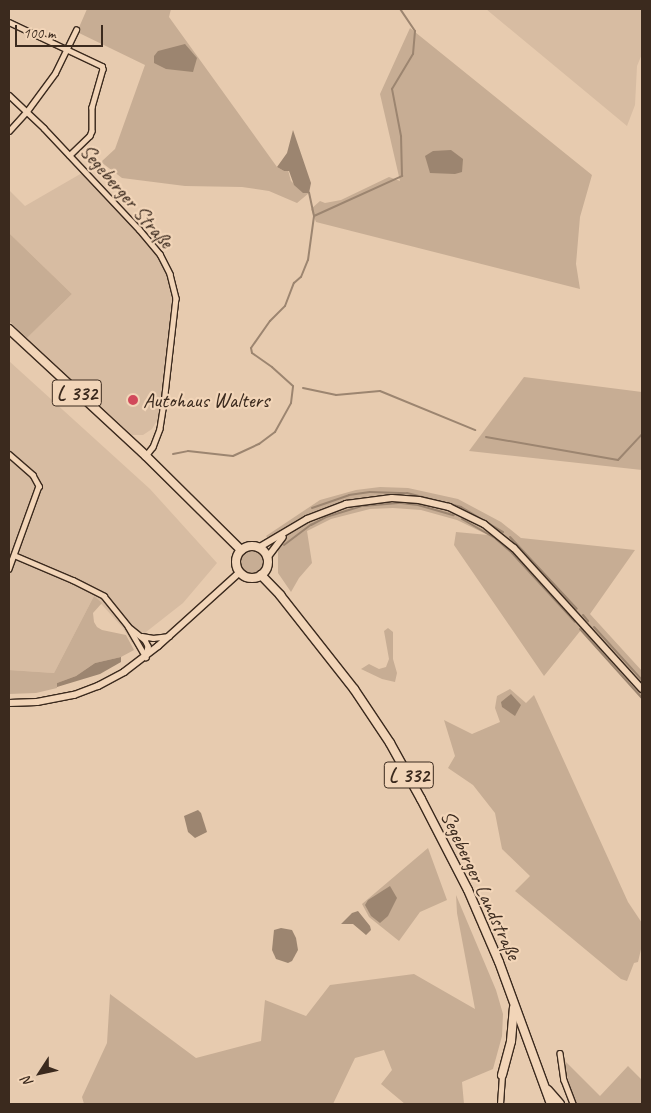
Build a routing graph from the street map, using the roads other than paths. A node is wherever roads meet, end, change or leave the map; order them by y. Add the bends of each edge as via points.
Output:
1 (9, 22) edge
2 (76, 30) dead end
3 (68, 49) junction
4 (9, 95) edge
5 (27, 111) junction
6 (9, 131) edge
7 (70, 155) junction
8 (9, 329) edge
9 (9, 454) edge
10 (146, 456) junction
11 (287, 532) junction
12 (258, 548) junction
13 (241, 550) junction
14 (14, 555) junction
15 (267, 558) junction
16 (9, 569) edge
17 (240, 572) junction
18 (261, 575) junction
19 (128, 626) junction
20 (141, 635) junction
21 (170, 635) junction
22 (146, 657) junction
23 (642, 689) edge
24 (9, 703) edge
25 (514, 1001) junction
26 (560, 1053) dead end
27 (502, 1075) joint
28 (545, 1085) junction
29 (500, 1104) edge
30 (551, 1104) edge
31 (560, 1104) edge
32 (573, 1104) edge

1 - 3 street
2 - 3 street
3 - 5 street
3 - 7 street via 98,63 103,69 92,106 92,131
4 - 5 street, Segeberger Straße
5 - 6 street
5 - 7 street, Segeberger Straße
7 - 10 street, Segeberger Straße via 160,254 173,283 176,298 164,403 160,428
8 - 10 main road, L 332
9 - 14 street via 39,486
10 - 13 main road, L 332
11 - 12 main road
11 - 15 main road
11 - 23 main road via 327,510 376,498 419,500 464,513 514,548
12 - 13 main road
12 - 15 main road
13 - 17 main road via 236,562
14 - 16 street
14 - 19 street via 104,596
15 - 18 main road via 267,568
17 - 18 main road via 251,578
17 - 21 main road
18 - 25 main road, Segeberger Landstraße / L 332 via 329,655 398,756 468,890
19 - 20 street
19 - 22 street
20 - 21 street via 153,638
20 - 22 street via 148,644
21 - 22 main road
22 - 24 main road via 111,679 82,692 37,702
25 - 27 main road via 511,1041
25 - 28 main road, Segeberger Landstraße / L 332
26 - 32 street via 564,1080
27 - 29 street
28 - 30 main road, Segeberger Landstraße / L 332
28 - 31 main road

